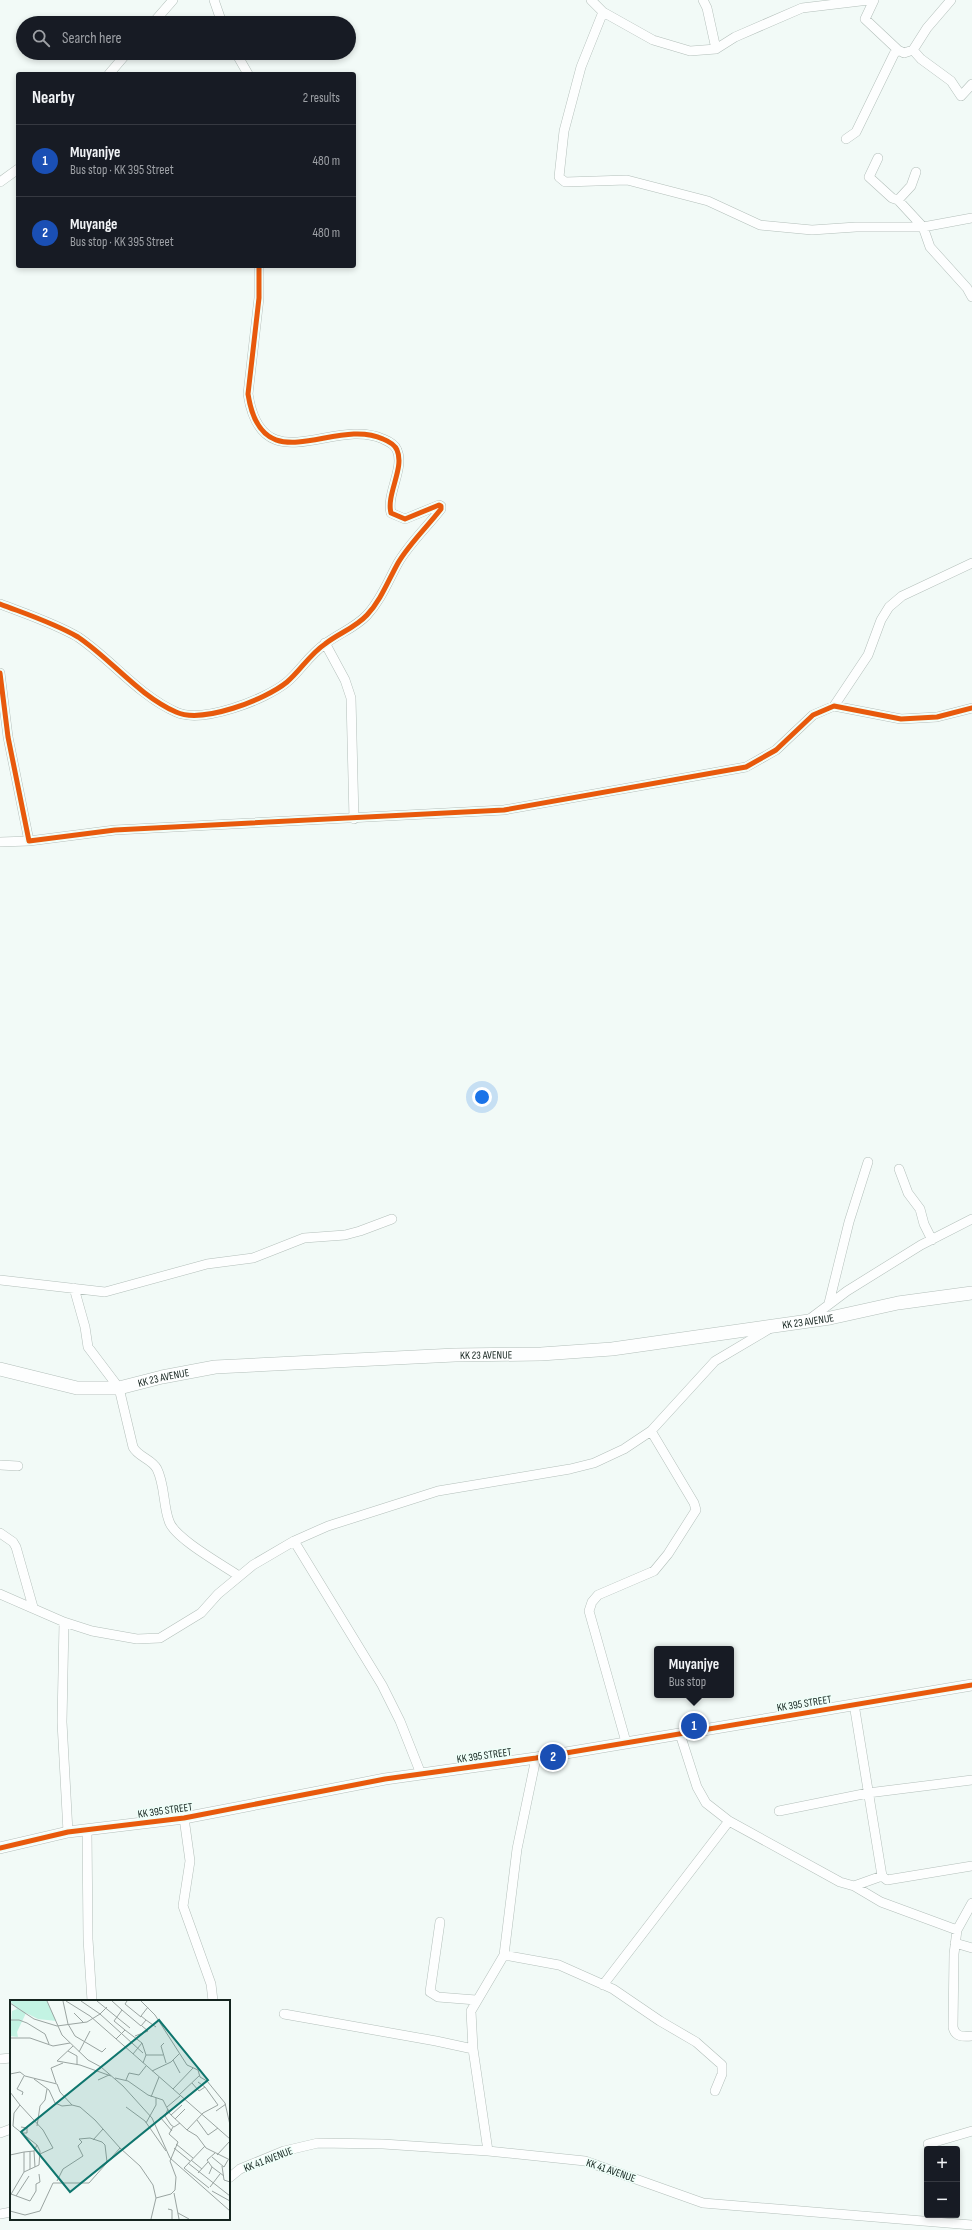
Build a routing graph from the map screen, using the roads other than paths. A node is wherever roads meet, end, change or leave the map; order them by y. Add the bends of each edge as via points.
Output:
1 (173, 0) edge
2 (214, 0) edge
3 (591, 0) edge
4 (703, 0) edge
5 (869, 0) edge
6 (874, 0) edge
7 (951, 0) edge
8 (603, 12) junction
9 (159, 16) edge
10 (220, 16) edge
11 (716, 49) junction
12 (898, 50) junction
13 (914, 50) junction
14 (121, 60) edge
15 (240, 60) edge
16 (111, 72) edge
17 (247, 72) edge
18 (972, 84) edge
19 (846, 139) dead end
20 (878, 158) dead end
21 (16, 170) edge
22 (916, 172) dead end
23 (0, 182) edge
24 (898, 200) junction
25 (972, 218) edge
26 (923, 227) junction
27 (259, 268) edge
28 (972, 297) edge
29 (972, 563) edge
30 (0, 604) edge
31 (325, 643) junction
32 (0, 673) edge
33 (834, 706) junction
34 (972, 708) edge
35 (354, 819) junction
36 (29, 841) junction
37 (0, 842) edge
38 (868, 1162) dead end
39 (899, 1169) dead end
40 (392, 1219) dead end
41 (972, 1219) edge
42 (932, 1240) junction
43 (0, 1280) edge
44 (74, 1288) junction
45 (972, 1292) edge
46 (830, 1303) junction
47 (806, 1321) junction
48 (773, 1327) junction
49 (0, 1369) edge
50 (118, 1388) junction
51 (650, 1431) junction
52 (0, 1465) edge
53 (18, 1466) dead end
54 (0, 1533) edge
55 (294, 1541) junction
56 (239, 1576) junction
57 (0, 1594) edge
58 (33, 1607) junction
59 (64, 1622) junction
60 (972, 1685) edge
61 (854, 1704) junction
62 (680, 1734) junction
63 (626, 1742) junction
64 (536, 1758) junction
65 (421, 1774) junction
66 (972, 1780) edge
67 (868, 1793) junction
68 (779, 1810) dead end
69 (184, 1818) junction
70 (729, 1821) junction
71 (87, 1830) junction
72 (68, 1832) junction
73 (0, 1848) edge
74 (972, 1866) edge
75 (882, 1876) junction
76 (854, 1886) junction
77 (972, 1903) edge
78 (440, 1922) dead end
79 (957, 1930) junction
80 (955, 1943) junction
81 (972, 1948) edge
82 (504, 1955) junction
83 (602, 1985) junction
84 (92, 2000) edge
85 (213, 2000) edge
86 (476, 2000) junction
87 (284, 2014) dead end
88 (972, 2036) edge
89 (473, 2049) junction
90 (10, 2058) edge
91 (0, 2059) edge
92 (715, 2091) dead end
93 (10, 2129) edge
94 (972, 2131) edge
95 (0, 2133) edge
96 (928, 2144) dead end
97 (488, 2151) junction
98 (230, 2175) edge
99 (10, 2212) edge
100 (0, 2214) edge
101 (972, 2225) edge

1 - 9 street
2 - 10 street
3 - 8 street
4 - 11 street
5 - 11 street via 802,8 735,37
6 - 12 street via 865,19
7 - 13 street via 927,28
8 - 11 street via 653,40 690,52
8 - 26 street via 581,67 564,130 559,177 561,180 627,180 708,200 760,225 812,230
12 - 13 street via 904,53
12 - 19 street via 856,132
13 - 18 street via 921,59 951,81 961,96
14 - 16 street
15 - 17 street
20 - 24 street via 869,178 892,198
21 - 23 street
22 - 24 street via 911,186
24 - 26 street
25 - 26 street
26 - 28 street via 930,248 967,288
27 - 31 street via 259,298 248,394 250,409 260,429 274,439 292,444 349,434 375,435 390,442 397,450 398,464 389,506 391,513 405,518 441,506 398,563 378,601 366,616 347,631
29 - 33 street via 902,596 889,607 881,620 868,655
30 - 31 street via 78,638 144,692 177,713 196,716 231,709 273,692 287,682
31 - 35 street via 345,680 351,698
32 - 36 street via 8,737
33 - 34 street via 900,719 937,717
33 - 35 street via 813,715 776,750 746,767 504,810
35 - 36 street via 115,830
36 - 37 street
38 - 46 street via 849,1222
39 - 42 street via 908,1193 920,1208
40 - 44 street via 345,1235 304,1238 253,1258 207,1264 105,1292
41 - 42 street
42 - 46 street
43 - 44 street
44 - 50 street via 86,1327 88,1347
45 - 47 main road, KK 23 AVENUE
46 - 47 street
47 - 48 main road, KK 23 AVENUE
48 - 50 main road, KK 23 AVENUE via 684,1337 612,1349 215,1367
48 - 51 street via 715,1361
49 - 50 main road, KK 23 AVENUE via 77,1388
50 - 56 street via 135,1451 153,1464 159,1473 169,1523 189,1543
51 - 55 street via 624,1449 594,1463 438,1491 328,1526
51 - 63 street via 696,1510 654,1571 598,1595 589,1610
52 - 53 street
54 - 58 street via 16,1547
55 - 56 street
55 - 65 street via 382,1685 400,1721
56 - 59 street via 201,1613 160,1638 137,1639 92,1631
57 - 58 street
58 - 59 street
59 - 72 street via 62,1722
60 - 61 street, KK 395 STREET
61 - 62 street, KK 395 STREET
61 - 67 street
62 - 63 street, KK 395 STREET
62 - 70 street via 697,1787 706,1803
63 - 64 street, KK 395 STREET
64 - 65 street, KK 395 STREET
64 - 82 street via 517,1849
65 - 69 street, KK 395 STREET
66 - 67 street
67 - 68 street
67 - 75 street
69 - 71 street, KK 395 STREET
69 - 85 street via 190,1861 183,1906 211,1984
70 - 76 street via 840,1882
70 - 83 street
71 - 72 street, KK 395 STREET
71 - 84 street via 88,1938
72 - 73 street, KK 395 STREET
74 - 75 street via 887,1880
75 - 76 street
76 - 79 street via 881,1902
77 - 79 street
78 - 86 street via 430,1992 438,1997
79 - 80 street
80 - 81 street
80 - 88 street via 953,2027 958,2035
82 - 83 street via 559,1965
82 - 86 street
83 - 92 street via 627,1997 716,2058 722,2065 722,2074
86 - 89 street via 471,2011
87 - 89 street
89 - 97 street
90 - 91 street
93 - 95 street
94 - 96 street
97 - 98 street, KK 41 AVENUE via 383,2144 318,2143 284,2151
97 - 101 street, KK 41 AVENUE via 585,2161 703,2202
99 - 100 street

